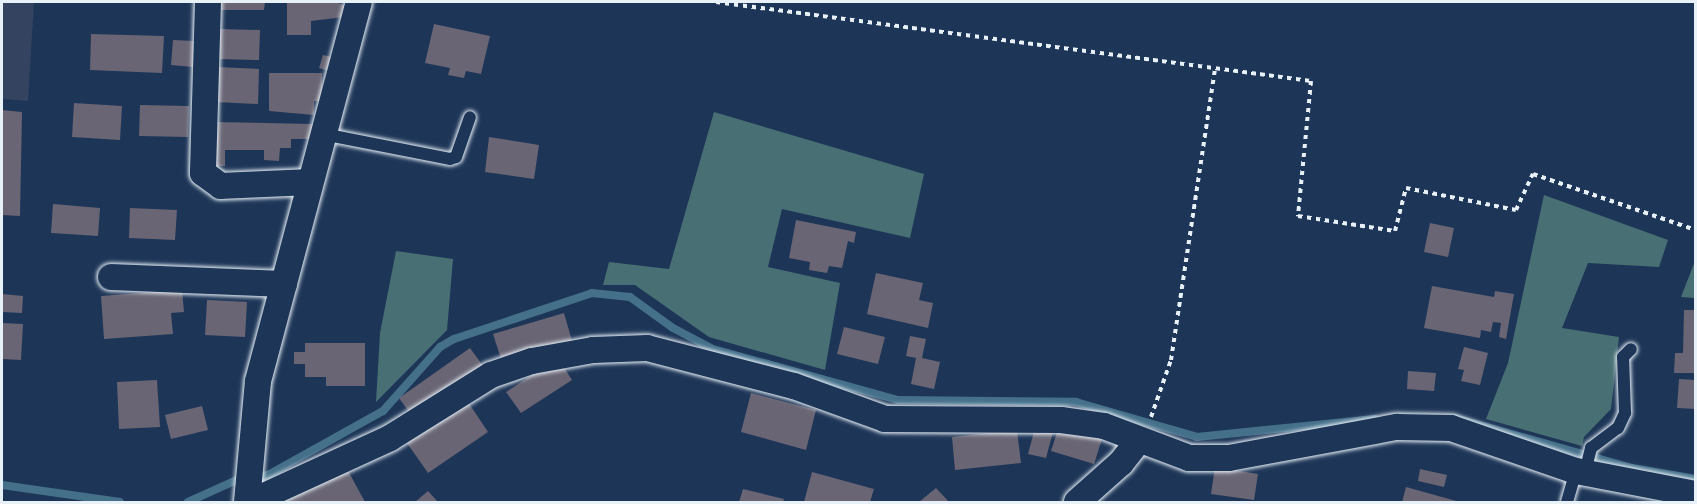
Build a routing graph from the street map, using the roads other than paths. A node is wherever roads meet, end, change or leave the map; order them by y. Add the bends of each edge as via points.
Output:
1 (208, 2) edge
2 (359, 2) edge
3 (470, 117) dead end
4 (323, 134) junction
5 (309, 182) junction
6 (111, 277) dead end
7 (284, 284) junction
8 (1631, 349) dead end
9 (1139, 440) junction
10 (1585, 465) junction
11 (1695, 494) edge
12 (249, 499) edge
13 (1077, 502) edge
14 (1567, 502) edge

1 - 5 street via 203,173 221,186
2 - 4 street
3 - 4 lane via 456,157 450,159
4 - 5 street
5 - 7 street
6 - 7 street
7 - 12 street via 258,381 249,458
8 - 10 lane via 1623,357 1625,413 1618,428
9 - 10 street via 1189,458 1229,458 1397,427 1451,428
9 - 12 street via 1104,426 1061,420 885,419 794,386 647,348 592,350 532,361 491,375 390,438
9 - 13 street via 1121,463
10 - 11 street
10 - 14 lane

